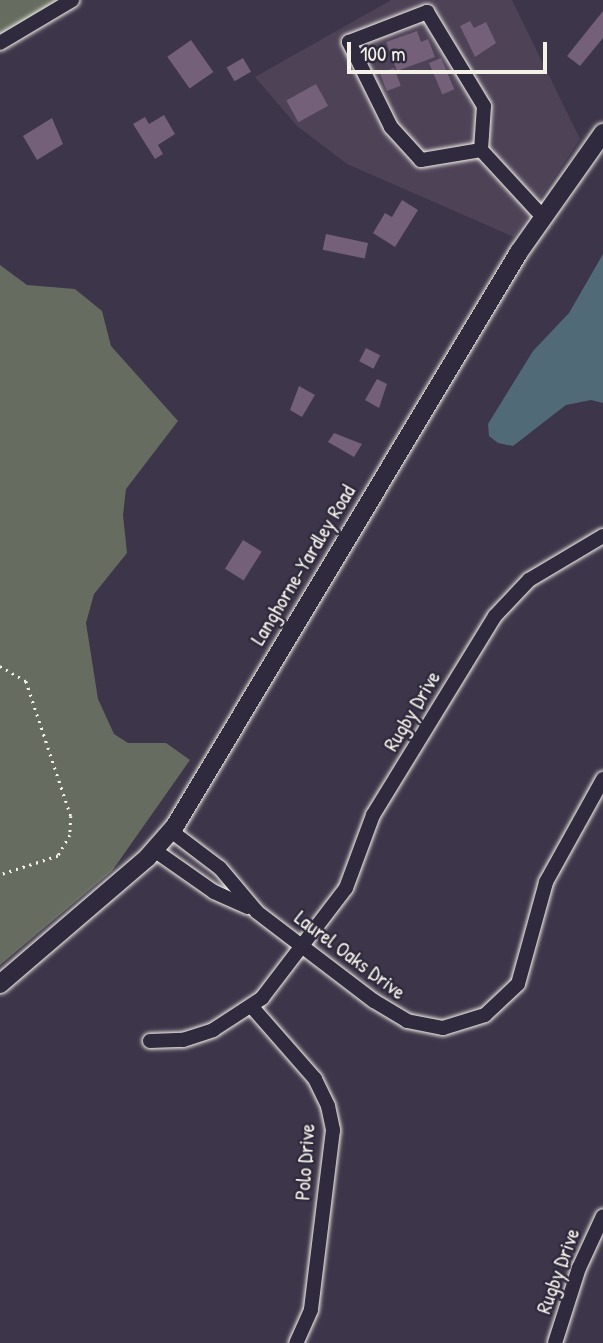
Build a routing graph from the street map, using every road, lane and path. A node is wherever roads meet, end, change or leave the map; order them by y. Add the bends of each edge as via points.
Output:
1 (72, 0) edge
2 (0, 43) edge
3 (600, 138) edge
4 (481, 150) junction
5 (542, 216) junction
6 (603, 536) edge
7 (0, 666) edge
8 (603, 779) edge
9 (171, 831) junction
10 (154, 850) junction
11 (0, 875) edge
12 (257, 912) junction
13 (303, 946) junction
14 (0, 984) edge
15 (251, 1007) junction
16 (150, 1041) dead end
17 (603, 1216) edge
18 (296, 1343) edge
19 (555, 1343) edge

1 - 2 street
3 - 5 main road, Langhorne-Yardley Road
4 - 4 street via 484,106 427,12 349,42 391,127 421,160
4 - 5 street
5 - 9 main road, Langhorne-Yardley Road
6 - 13 street, Rugby Drive via 528,580 495,616 373,815 346,888
7 - 11 path via 26,681 71,816 70,835 58,856
8 - 13 street, Laurel Oaks Drive via 546,882 526,970 508,997 485,1015 443,1028 407,1021
9 - 10 main road, Langhorne-Yardley Road
9 - 12 street, Laurel Oaks Drive via 220,868
10 - 12 street, Laurel Oaks Drive via 214,892
10 - 14 main road, Langhorne-Yardley Road
12 - 13 street, Laurel Oaks Drive
13 - 15 street, Rugby Drive
15 - 16 street via 200,1035
15 - 18 street, Polo Drive via 315,1079 328,1106 332,1130 311,1310
17 - 19 street, Rugby Drive via 579,1268

